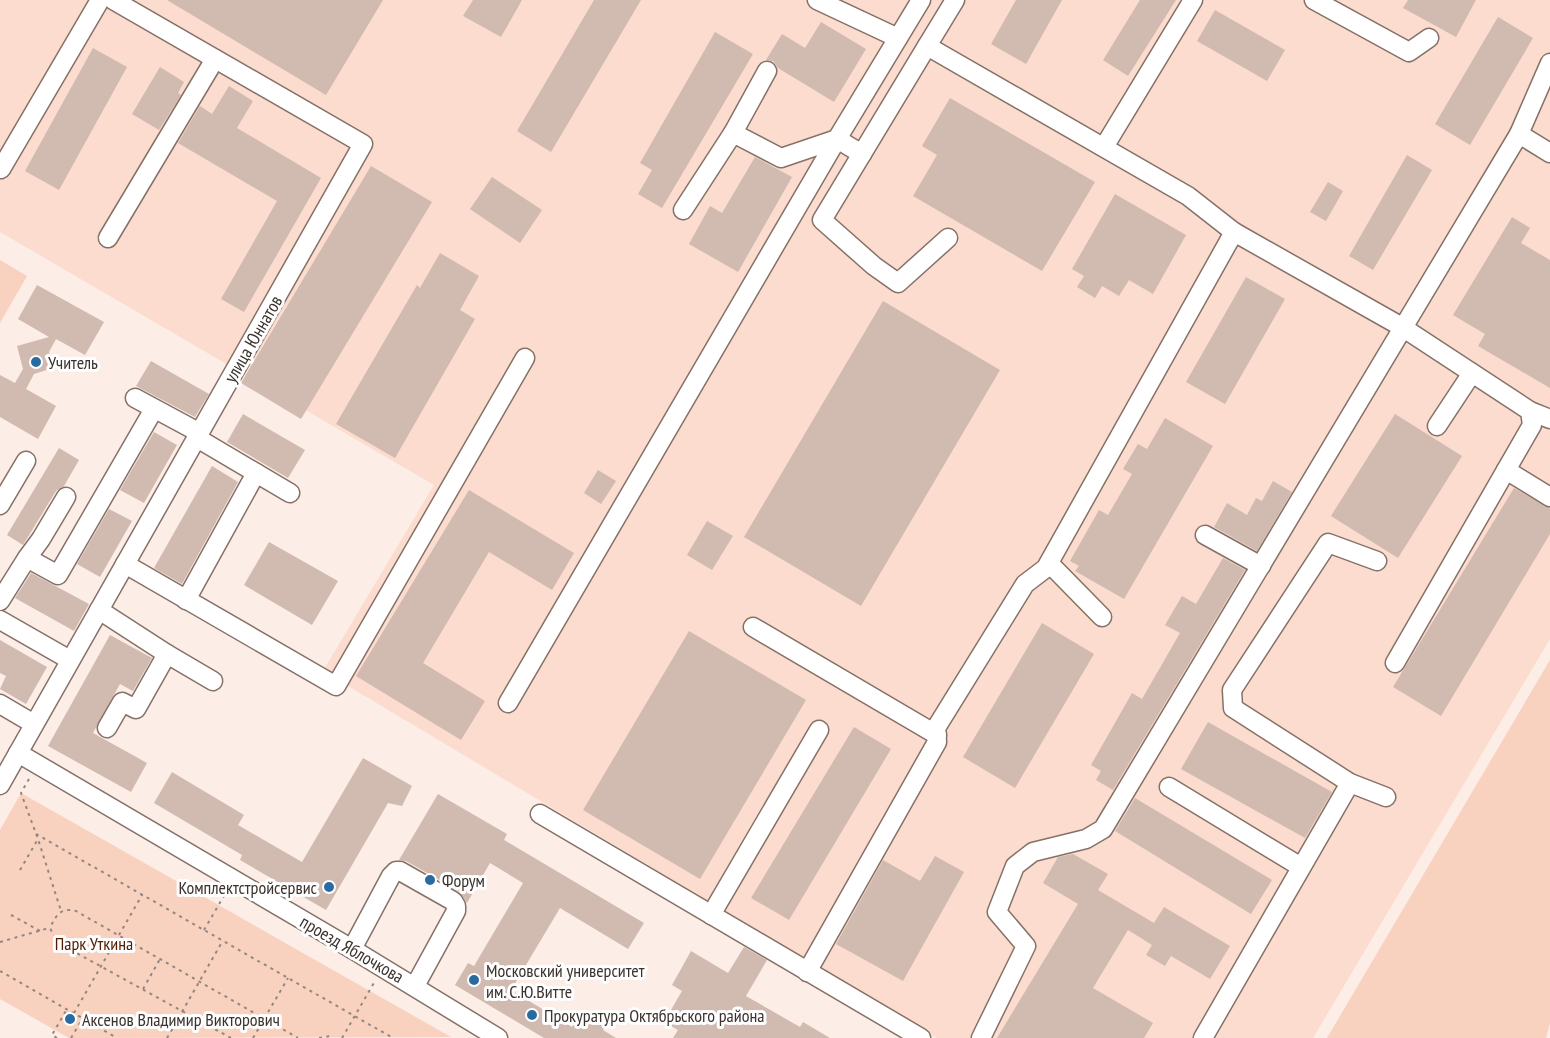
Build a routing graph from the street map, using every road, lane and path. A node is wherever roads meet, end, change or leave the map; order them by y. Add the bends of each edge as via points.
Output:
1 (100, 0) edge
2 (113, 0) edge
3 (817, 0) edge
4 (921, 0) edge
5 (955, 0) edge
6 (1193, 0) edge
7 (1314, 0) edge
8 (898, 38) junction
9 (1428, 38) dead end
10 (927, 46) junction
11 (215, 59) junction
12 (1550, 63) edge
13 (767, 71) dead end
14 (733, 133) junction
15 (1520, 135) junction
16 (837, 139) junction
17 (1104, 147) junction
18 (1550, 153) edge
19 (862, 154) junction
20 (1, 169) edge
21 (683, 210) dead end
22 (1234, 232) junction
23 (108, 238) dead end
24 (948, 238) dead end
25 (1402, 327) junction
26 (525, 358) dead end
27 (1472, 373) junction
28 (135, 398) dead end
29 (154, 409) junction
30 (1530, 411) junction
31 (1550, 419) edge
32 (1437, 426) dead end
33 (198, 436) junction
34 (26, 462) dead end
35 (1506, 470) junction
36 (256, 473) junction
37 (290, 492) dead end
38 (66, 497) dead end
39 (1550, 497) edge
40 (0, 505) edge
41 (1205, 535) dead end
42 (27, 558) junction
43 (1377, 561) dead end
44 (1049, 563) junction
45 (125, 564) junction
46 (1261, 566) junction
47 (186, 600) junction
48 (0, 602) edge
49 (99, 610) junction
50 (1102, 617) dead end
51 (0, 620) edge
52 (753, 627) dead end
53 (167, 654) junction
54 (70, 660) junction
55 (1395, 663) dead end
56 (213, 681) dead end
57 (508, 703) dead end
58 (0, 704) edge
59 (34, 724) junction
60 (107, 728) dead end
61 (819, 730) dead end
62 (937, 735) junction
63 (18, 753) junction
64 (38, 763) junction
65 (1350, 783) junction
66 (0, 785) edge
67 (1168, 787) dead end
68 (1386, 797) dead end
69 (540, 814) dead end
70 (36, 834) junction
71 (38, 839) junction
72 (1301, 867) junction
73 (21, 870) dead end
74 (233, 880) junction
75 (142, 895) junction
76 (61, 911) junction
77 (11, 915) dead end
78 (711, 915) junction
79 (50, 927) junction
80 (204, 930) junction
81 (40, 931) junction
82 (119, 936) junction
83 (222, 941) junction
84 (0, 942) edge
85 (352, 949) junction
86 (160, 959) junction
87 (101, 966) junction
88 (382, 969) junction
89 (0, 971) edge
90 (807, 972) junction
91 (288, 978) junction
92 (199, 981) junction
93 (414, 986) junction
94 (143, 989) junction
95 (67, 1009) junction
96 (182, 1011) junction
97 (74, 1013) junction
98 (355, 1016) junction
99 (83, 1018) junction
100 (264, 1019) junction
101 (476, 1032) edge
102 (57, 1038) edge
103 (71, 1038) edge
104 (117, 1038) edge
105 (167, 1038) edge
106 (231, 1038) edge
107 (253, 1038) edge
108 (298, 1038) edge
109 (319, 1038) edge
110 (333, 1038) edge
111 (342, 1038) edge
112 (393, 1038) edge
113 (498, 1038) edge
114 (921, 1038) edge
115 (981, 1038) edge
116 (1203, 1038) edge

1 - 20 street
2 - 11 street, улица Юннатов
3 - 8 street
4 - 8 street
5 - 10 street
6 - 17 street
7 - 9 street via 1409,52
8 - 16 street
10 - 17 street
10 - 19 street
11 - 23 street
11 - 33 street, улица Юннатов via 363,144
12 - 15 street
13 - 14 street
14 - 16 street via 781,158
14 - 21 street
15 - 18 street
15 - 25 street
16 - 19 street
16 - 57 street
17 - 22 street via 1188,196
19 - 24 street via 822,220 898,283
22 - 25 street
22 - 44 street
25 - 27 street
25 - 46 street
26 - 47 street via 336,686
27 - 30 street
27 - 32 street
28 - 29 street
29 - 33 street
29 - 42 street via 58,575
30 - 31 street
30 - 35 street via 1532,425
33 - 36 street
33 - 45 street, улица Юннатов
34 - 40 street
35 - 39 street
35 - 55 street
36 - 37 street
36 - 47 street
38 - 42 street
41 - 46 street
42 - 48 street
43 - 65 street via 1328,543 1232,690 1233,708
44 - 50 street
44 - 62 street via 1025,584 936,728
45 - 47 street
45 - 49 street, улица Юннатов
46 - 115 street via 1103,830 1086,839 1033,852 1015,866 997,912 1026,946
49 - 53 street
49 - 54 street, улица Юннатов
51 - 54 street
52 - 62 street
53 - 56 street
53 - 60 street via 136,709 122,702
54 - 59 street, улица Юннатов
58 - 59 street
59 - 63 street, улица Юннатов
61 - 78 street
62 - 90 street via 937,742
63 - 64 street, проезд Яблочкова
63 - 66 street, улица Юннатов
64 - 70 path via 21,793
64 - 74 street, проезд Яблочкова
65 - 68 street
65 - 72 street
67 - 72 street
69 - 78 street
70 - 71 path
70 - 75 path
71 - 73 path
71 - 76 path
72 - 116 street
74 - 80 path
74 - 85 street, проезд Яблочкова
75 - 80 path
75 - 82 path
76 - 79 path
76 - 82 path via 76,911
77 - 81 path
78 - 90 street
79 - 81 path
79 - 87 path via 62,945
80 - 83 path
81 - 84 path
82 - 86 path
82 - 87 path
83 - 91 path
83 - 92 path
85 - 88 street, проезд Яблочкова
85 - 93 street via 396,871 453,902 456,911
86 - 92 path
86 - 94 path
87 - 94 path
87 - 97 path
88 - 93 street, проезд Яблочкова
88 - 98 path
89 - 95 path
90 - 114 street
91 - 98 path
91 - 100 path
92 - 96 path
92 - 100 path
93 - 101 street, проезд Яблочкова
94 - 96 path
95 - 97 path
95 - 102 path via 52,1035
96 - 105 path
96 - 106 path
97 - 99 path
98 - 111 path
98 - 112 path
99 - 103 path
99 - 104 path
100 - 107 path
100 - 108 path
101 - 113 street, проезд Яблочкова
109 - 110 path

